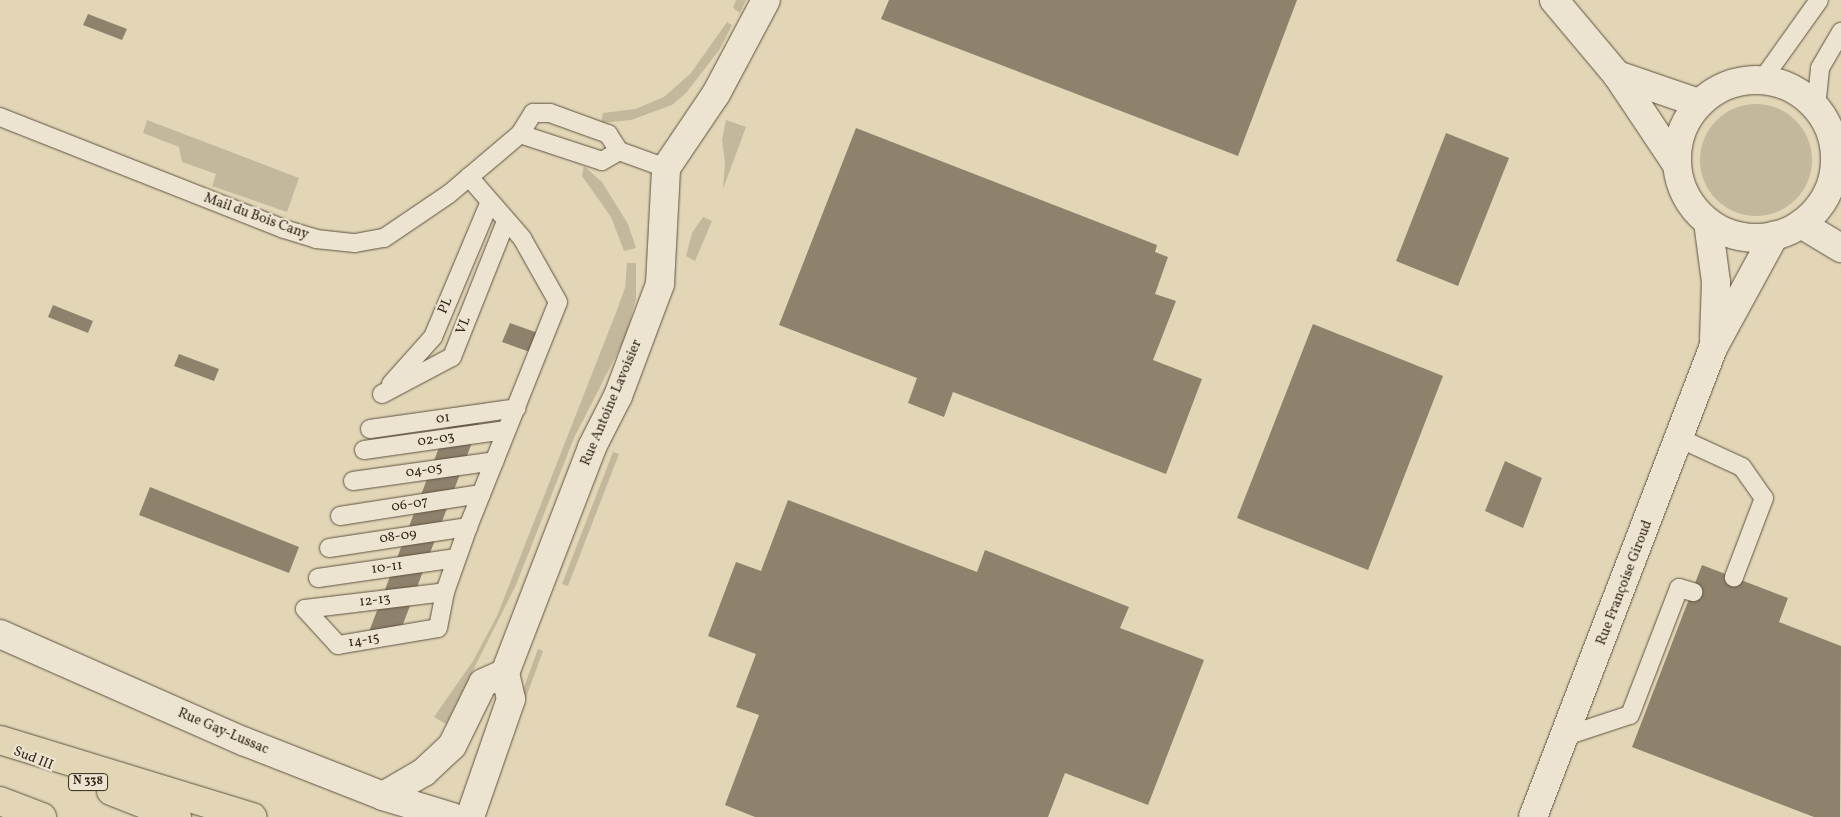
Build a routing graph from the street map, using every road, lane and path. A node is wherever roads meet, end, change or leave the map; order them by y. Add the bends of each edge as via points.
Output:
1 (766, 0) edge
2 (1554, 0) edge
3 (1819, 0) edge
4 (1841, 32) edge
5 (1617, 75) junction
6 (1762, 80) junction
7 (1699, 104) junction
8 (1816, 107) junction
9 (0, 117) edge
10 (520, 134) junction
11 (619, 151) junction
12 (1677, 165) junction
13 (666, 168) junction
14 (1838, 176) edge
15 (469, 177) junction
16 (490, 204) junction
17 (506, 221) junction
18 (1708, 222) junction
19 (1801, 224) junction
20 (1774, 236) junction
21 (1841, 248) edge
22 (1713, 348) junction
23 (382, 394) joint
24 (517, 408) junction
25 (370, 430) dead end
26 (507, 430) junction
27 (1681, 439) junction
28 (364, 450) dead end
29 (495, 461) junction
30 (353, 481) dead end
31 (481, 494) junction
32 (340, 516) dead end
33 (468, 527) junction
34 (329, 548) dead end
35 (457, 558) junction
36 (318, 578) dead end
37 (1734, 578) dead end
38 (445, 592) junction
39 (1692, 592) dead end
40 (306, 609) joint
41 (0, 634) edge
42 (505, 673) junction
43 (1566, 736) junction
44 (0, 740) edge
45 (0, 746) edge
46 (383, 796) junction
47 (0, 801) edge
48 (42, 817) edge
49 (177, 817) edge
50 (252, 817) edge
51 (452, 817) edge
52 (470, 817) edge
53 (1533, 817) edge

1 - 13 street via 716,94
2 - 5 street
3 - 6 lane
4 - 8 lane via 1820,68
5 - 7 street
5 - 12 street
6 - 7 street via 1728,85
6 - 8 street via 1791,88
7 - 12 street via 1682,132
8 - 14 street via 1828,126
9 - 15 lane, Mail du Bois Cany via 316,239 355,242 384,238 415,219
10 - 11 lane via 602,161
10 - 11 lane, Mail du Bois Cany via 533,113 550,114 608,134
10 - 15 lane, Mail du Bois Cany
11 - 13 lane
12 - 18 street via 1682,187 1692,207
13 - 42 street, Rue Antoine Lavoisier via 660,284 618,396 592,447
14 - 19 street via 1817,209
15 - 16 lane
16 - 17 lane
16 - 23 lane, PL via 433,337
17 - 23 lane, VL via 452,356
17 - 24 lane via 522,238 558,302
18 - 20 street via 1740,237
18 - 22 street, Rue Françoise Giroud via 1716,282
19 - 20 street
19 - 21 street
20 - 22 street, Rue Françoise Giroud
22 - 27 street, Rue Françoise Giroud
24 - 25 lane, 01
24 - 26 lane
26 - 28 lane, 02-03
26 - 29 lane
27 - 37 lane via 1742,467 1764,498
27 - 43 street, Rue Françoise Giroud
29 - 30 lane, 04-05
29 - 31 lane
31 - 32 lane, 06-07
31 - 33 lane
33 - 34 lane, 08-09
33 - 35 lane
35 - 36 lane, 10-11
35 - 38 lane
38 - 40 lane, 12-13
38 - 40 lane, 14-15 via 438,628 338,645
39 - 43 lane via 1679,588 1630,715
41 - 46 street, Rue Gay-Lussac via 242,741
42 - 46 street via 483,683 452,746 424,772
42 - 52 street via 511,699
43 - 53 street, Rue Françoise Giroud
44 - 50 highway
45 - 49 highway, Sud III / N 338
46 - 51 street, Rue Gay-Lussac
47 - 48 highway

